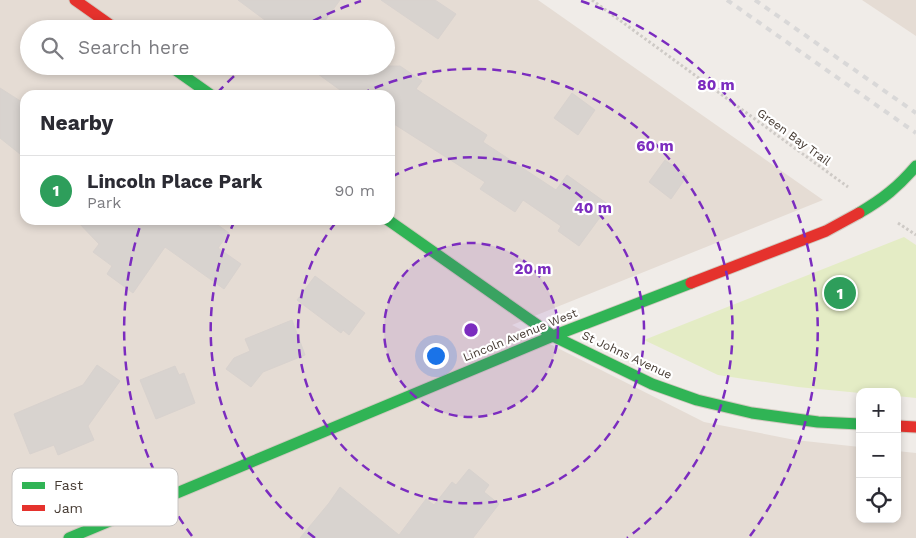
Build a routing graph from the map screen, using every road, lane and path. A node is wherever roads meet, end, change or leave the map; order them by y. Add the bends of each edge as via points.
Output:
1 (76, 0) edge
2 (592, 0) edge
3 (104, 20) edge
4 (183, 75) edge
5 (204, 90) edge
6 (916, 166) edge
7 (849, 188) dead end
8 (894, 220) dead end
9 (395, 225) edge
10 (916, 235) edge
11 (553, 336) junction
12 (856, 424) edge
13 (901, 426) edge
14 (916, 428) edge
15 (178, 493) edge
16 (98, 526) edge
17 (69, 538) edge

1 - 3 street
2 - 7 path, Green Bay Trail
4 - 5 street
6 - 11 street, Lincoln Avenue West via 900,185 873,205 826,231
8 - 10 path
9 - 11 street, St Johns Avenue
11 - 12 street, St Johns Avenue via 652,384 697,400 752,413
11 - 15 street, Lincoln Avenue West
13 - 14 street
16 - 17 street, Lincoln Avenue West

